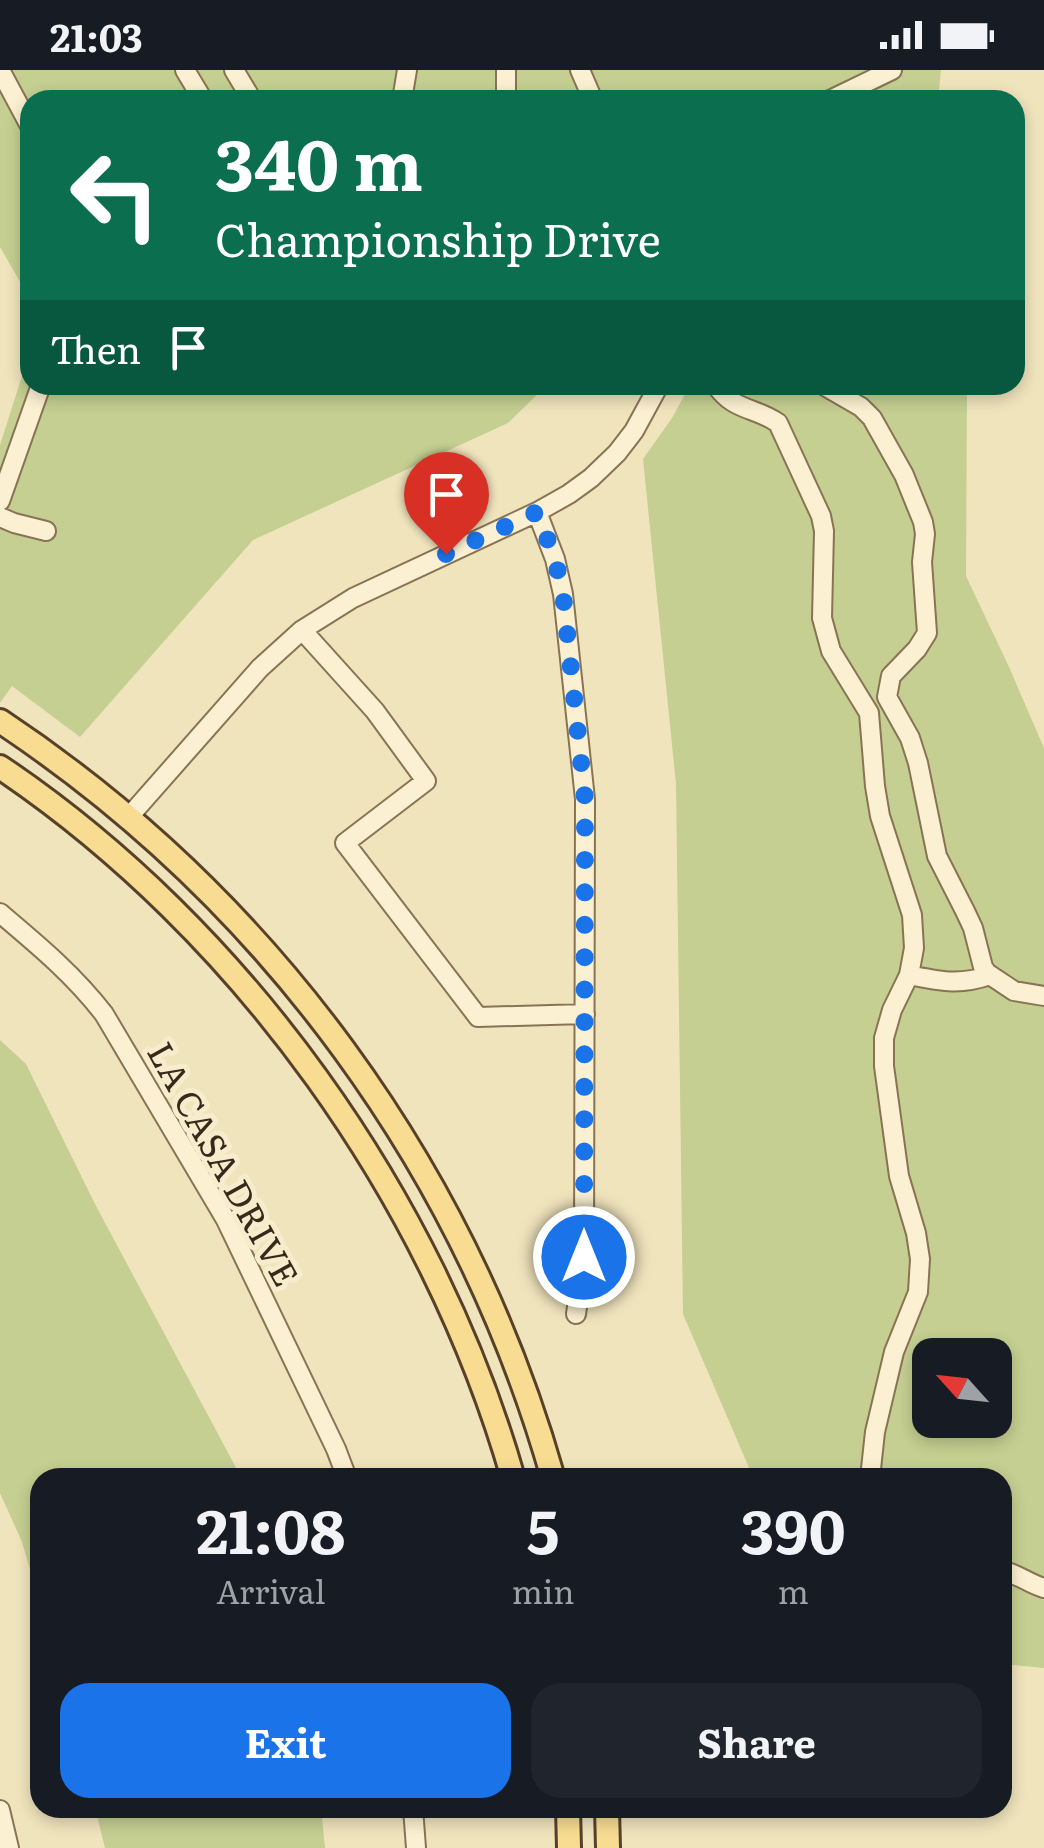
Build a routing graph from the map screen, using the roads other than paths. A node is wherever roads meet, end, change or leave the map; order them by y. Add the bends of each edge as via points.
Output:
1 (0, 70) edge
2 (892, 70) edge
3 (851, 90) edge
4 (20, 107) edge
5 (37, 395) edge
6 (654, 395) edge
7 (724, 395) edge
8 (840, 395) edge
9 (0, 501) edge
10 (537, 512) junction
11 (0, 517) edge
12 (46, 531) dead end
13 (302, 630) junction
14 (0, 721) edge
15 (0, 768) edge
16 (127, 818) junction
17 (101, 845) junction
18 (0, 913) edge
19 (990, 975) junction
20 (909, 976) junction
21 (1044, 996) edge
22 (585, 1014) junction
23 (576, 1314) dead end
24 (344, 1468) edge
25 (510, 1468) edge
26 (551, 1468) edge
27 (871, 1468) edge
28 (1012, 1573) edge
29 (1044, 1588) edge
30 (0, 1810) edge
31 (414, 1818) edge
32 (568, 1818) edge
33 (607, 1818) edge
34 (10, 1848) edge
35 (416, 1848) edge
36 (570, 1848) edge
37 (608, 1848) edge

1 - 4 street
2 - 3 street
5 - 9 street
6 - 10 street via 617,453
7 - 20 street via 778,423 821,516 822,618 830,651 869,713 880,816 912,915
8 - 19 street via 872,418 924,522 927,633 891,676 887,697 918,763 937,856
10 - 13 street via 353,598
10 - 22 street via 563,594 582,759
11 - 12 street
13 - 16 street
13 - 22 street via 375,711 426,781 344,844 478,1016
14 - 16 main road
15 - 17 main road
16 - 17 main road
16 - 26 main road via 223,904 292,981 379,1099 474,1264
17 - 25 main road via 199,936 262,1007 377,1168 476,1366
18 - 24 street, LA CASA DRIVE via 60,963 104,1014 226,1220
19 - 20 street via 954,983
19 - 21 street via 1014,991
20 - 27 street via 884,1038 884,1066 920,1258 918,1292 894,1352
22 - 23 street via 584,1257
28 - 29 street
30 - 34 street
31 - 35 street
32 - 36 main road
33 - 37 main road

